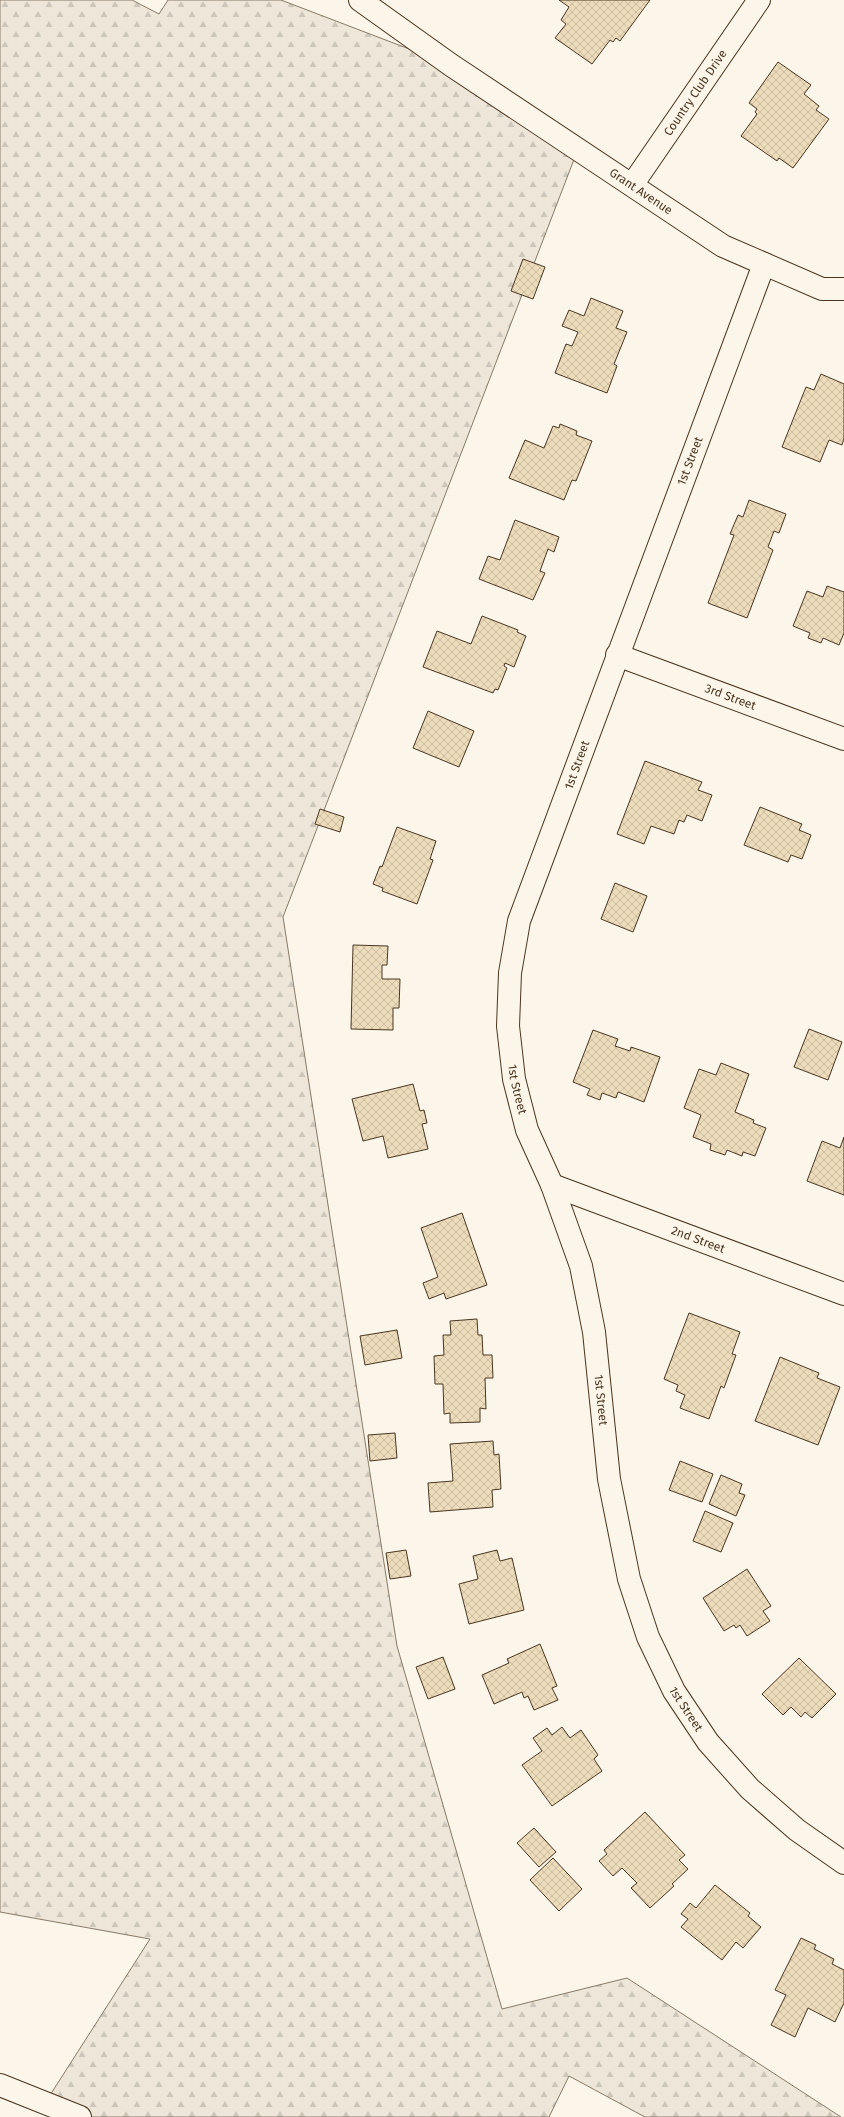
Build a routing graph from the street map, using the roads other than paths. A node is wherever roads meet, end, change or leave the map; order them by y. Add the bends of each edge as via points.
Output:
1 (360, 0) edge
2 (759, 0) edge
3 (632, 185) junction
4 (764, 264) junction
5 (844, 289) edge
6 (617, 655) junction
7 (844, 739) edge
8 (552, 1185) junction
9 (844, 1294) edge
10 (844, 1863) edge
11 (0, 2085) edge
12 (80, 2117) edge

1 - 3 street, Grant Avenue via 452,65
2 - 3 street, Country Club Drive
3 - 4 street, Grant Avenue via 722,246
4 - 5 street, Grant Avenue via 822,289
4 - 6 street, 1st Street
6 - 7 street, 3rd Street
6 - 8 street, 1st Street via 519,921 510,973 508,1026 514,1079 527,1130
8 - 9 street, 2nd Street
8 - 10 street, 1st Street via 581,1266 594,1332 609,1479 629,1579 648,1637 674,1691 708,1742 750,1789 797,1830
11 - 12 street

